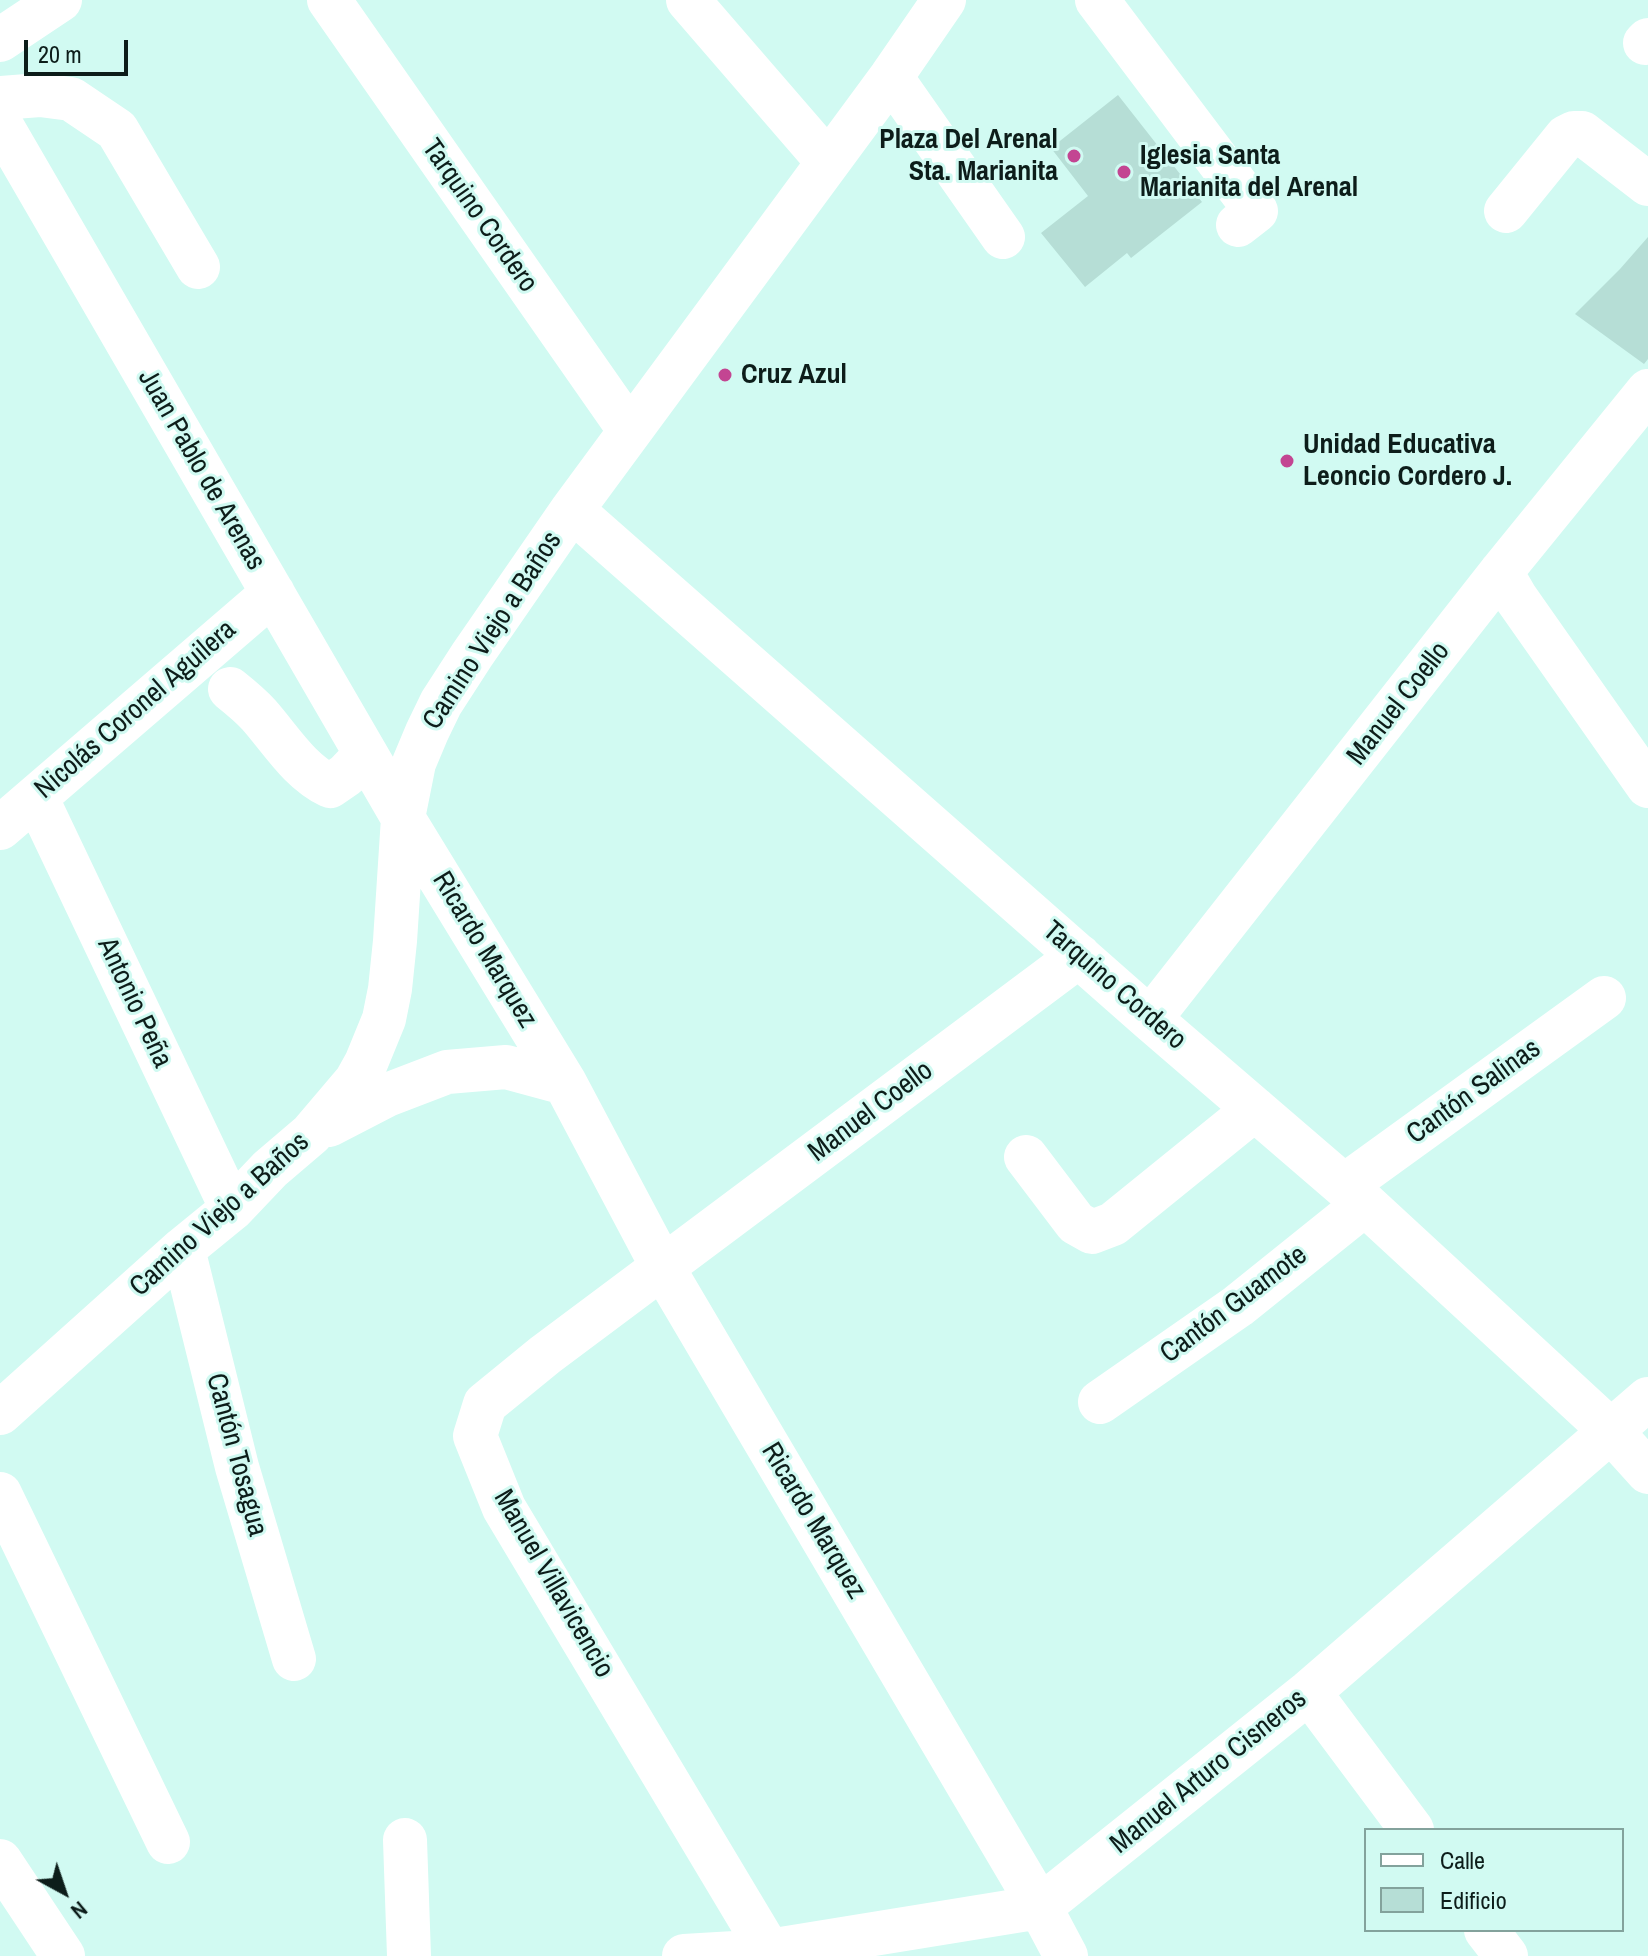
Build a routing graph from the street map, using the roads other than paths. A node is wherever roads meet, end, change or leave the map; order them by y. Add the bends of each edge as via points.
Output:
1 (60, 0) edge
2 (329, 0) edge
3 (688, 0) edge
4 (944, 0) edge
5 (1097, 0) edge
6 (0, 40) edge
7 (891, 77) junction
8 (0, 98) edge
9 (0, 123) edge
10 (828, 162) junction
11 (1648, 184) edge
12 (1506, 211) dead end
13 (1238, 225) dead end
14 (1003, 237) dead end
15 (198, 267) dead end
16 (1648, 391) edge
17 (630, 431) junction
18 (572, 510) junction
19 (1501, 572) junction
20 (273, 593) junction
21 (230, 689) dead end
22 (366, 754) junction
23 (1648, 786) edge
24 (36, 797) junction
25 (403, 818) junction
26 (0, 828) edge
27 (1079, 956) junction
28 (1604, 998) dead end
29 (1150, 1019) junction
30 (565, 1083) junction
31 (1255, 1109) junction
32 (311, 1134) junction
33 (1026, 1157) dead end
34 (1354, 1195) junction
35 (232, 1209) junction
36 (183, 1249) junction
37 (663, 1268) junction
38 (1648, 1399) edge
39 (1100, 1402) dead end
40 (0, 1413) edge
41 (1611, 1431) junction
42 (1648, 1472) edge
43 (0, 1494) edge
44 (294, 1659) dead end
45 (1309, 1692) junction
46 (1411, 1828) edge
47 (405, 1840) dead end
48 (168, 1842) dead end
49 (0, 1861) edge
50 (1040, 1907) junction
51 (1488, 1932) edge
52 (769, 1951) junction
53 (63, 1956) edge
54 (409, 1956) edge
55 (684, 1956) edge
56 (1066, 1956) edge
57 (1506, 1956) edge

1 - 6 street
2 - 17 street, Tarquino Cordero
3 - 10 street
4 - 7 street, Camino Viejo a Baños
5 - 13 street via 1256,211
7 - 10 street, Camino Viejo a Baños
7 - 14 street
8 - 15 street via 71,99 117,130
9 - 20 street, Juan Pablo de Arenas
10 - 17 street, Camino Viejo a Baños
11 - 12 street via 1582,133 1574,133
16 - 19 street, Manuel Coello
17 - 18 street, Camino Viejo a Baños
18 - 25 street, Camino Viejo a Baños via 441,703 414,763
18 - 27 street, Tarquino Cordero
19 - 23 street
19 - 29 street, Manuel Coello
20 - 22 street, Juan Pablo de Arenas
20 - 24 street, Nicolás Coronel Aguilera
21 - 22 street via 317,779 330,786
22 - 25 street, Juan Pablo de Arenas
24 - 26 street, Nicolás Coronel Aguilera
24 - 35 street, Antonio Peña
25 - 30 street, Ricardo Marquez
25 - 32 street, Camino Viejo a Baños via 384,1019 356,1081
27 - 29 street, Tarquino Cordero
27 - 37 street, Manuel Coello
28 - 34 street, Cantón Salinas
29 - 31 street, Tarquino Cordero
30 - 32 street, Ricardo Marquez via 506,1067 447,1072
30 - 37 street, Ricardo Marquez
31 - 33 street via 1113,1224 1092,1232 1076,1223
31 - 34 street, Tarquino Cordero
32 - 35 street, Camino Viejo a Baños
34 - 39 street, Cantón Guamote via 1238,1306
34 - 41 street, Tarquino Cordero
35 - 36 street, Camino Viejo a Baños
36 - 40 street, Camino Viejo a Baños
36 - 44 street, Cantón Tosagua via 237,1467
37 - 50 street, Ricardo Marquez
37 - 52 street, Manuel Villavicencio via 485,1404 475,1436 504,1508
38 - 41 street, Manuel Arturo Cisneros
41 - 42 street, Tarquino Cordero
41 - 45 street, Manuel Arturo Cisneros
43 - 48 street
45 - 46 street
45 - 50 street, Manuel Arturo Cisneros
47 - 54 street
49 - 53 street
50 - 52 street, Manuel Arturo Cisneros
50 - 56 street, Ricardo Marquez
51 - 57 street
52 - 55 street, Manuel Arturo Cisneros

